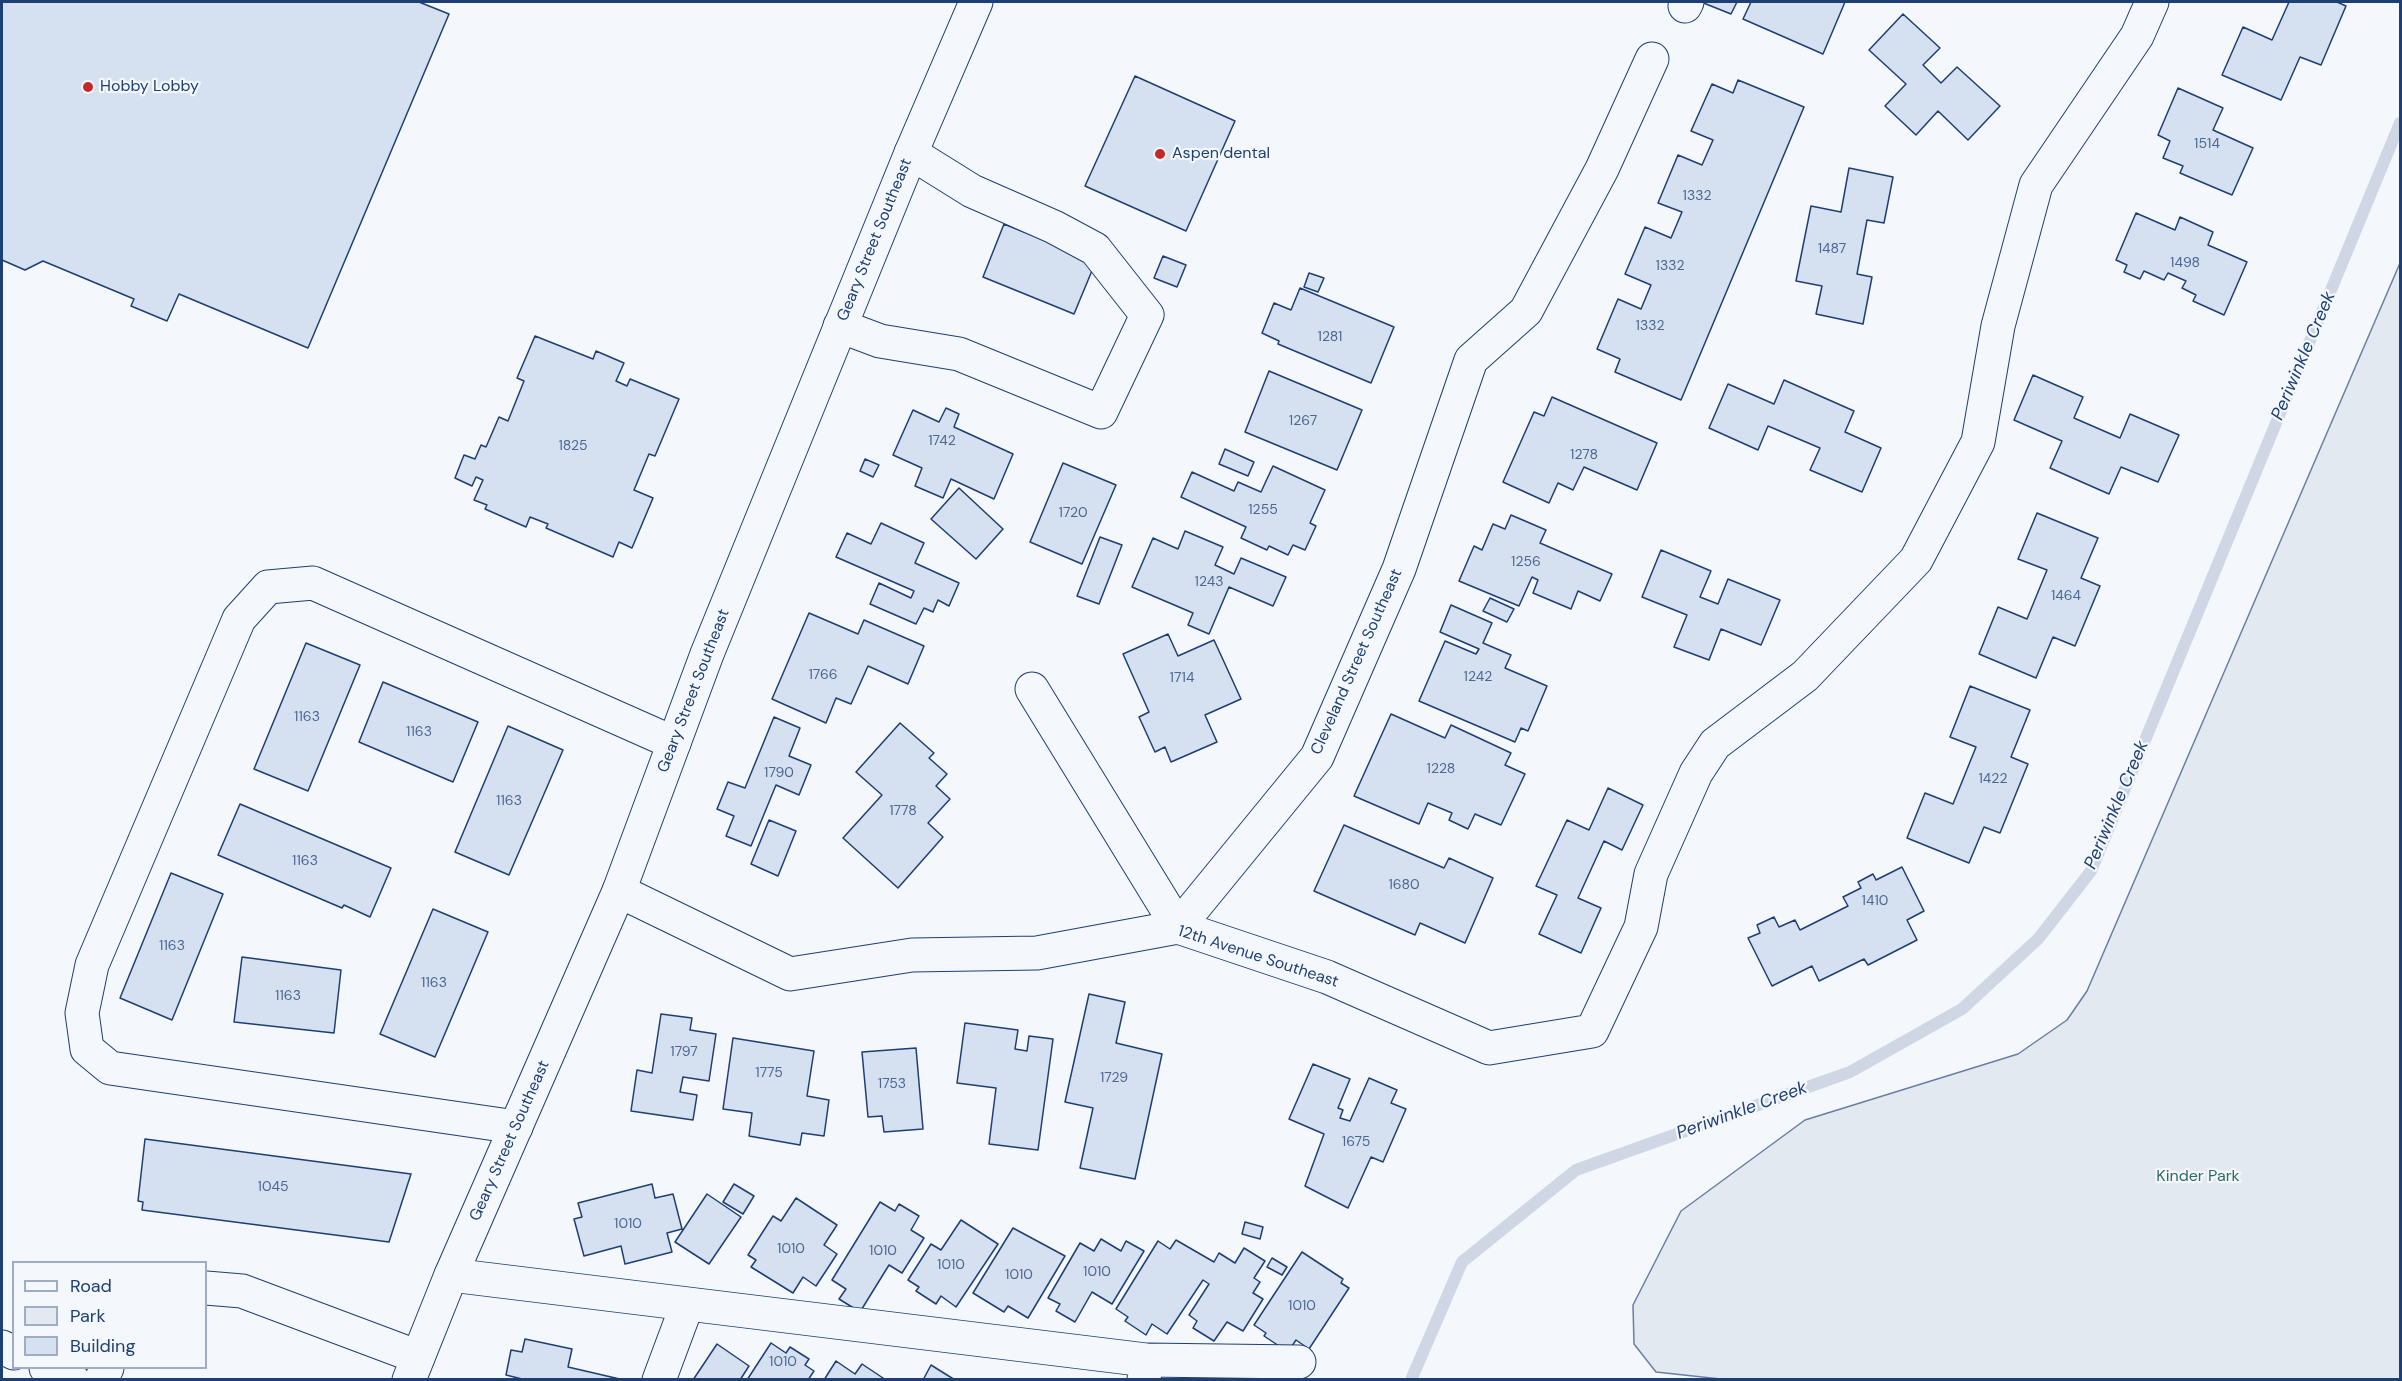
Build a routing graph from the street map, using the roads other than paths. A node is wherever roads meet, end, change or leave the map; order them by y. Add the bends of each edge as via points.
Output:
1 (976, 2) edge
2 (2152, 2) edge
3 (1652, 59) dead end
4 (911, 153) junction
5 (840, 326) junction
6 (1032, 689) dead end
7 (674, 743) junction
8 (619, 891) junction
9 (1178, 927) junction
10 (516, 1127) junction
11 (451, 1275) junction
12 (207, 1288) edge
13 (687, 1305) junction
14 (1299, 1362) dead end
15 (414, 1368) edge
16 (48, 1369) edge
17 (1145, 1370) edge
18 (72, 1380) edge
19 (659, 1380) edge

1 - 4 street, Geary Street Southeast
2 - 9 street, 12th Avenue Southeast via 2136,36 2036,185 1998,326 1978,442 1916,560 1805,676 1715,744 1696,773 1651,874 1641,927 1592,1031 1490,1048 1327,977
3 - 9 street, Cleveland Street Southeast via 1602,170 1526,311 1471,360 1399,569 1317,757
4 - 5 street, Geary Street Southeast
4 - 5 street via 972,191 1095,249 1147,315 1101,412 959,354 880,340
5 - 7 street, Geary Street Southeast
6 - 9 street
7 - 8 street, Geary Street Southeast
7 - 10 street via 312,583 268,587 238,618 92,965 81,1013 87,1049 110,1068
8 - 9 street, 12th Avenue Southeast via 790,974 912,955 1036,953
8 - 10 street, Geary Street Southeast
10 - 11 street, Geary Street Southeast
11 - 13 street
11 - 15 street, Geary Street Southeast
12 - 15 street via 242,1291
13 - 17 street
13 - 19 street
14 - 17 street
16 - 18 street

